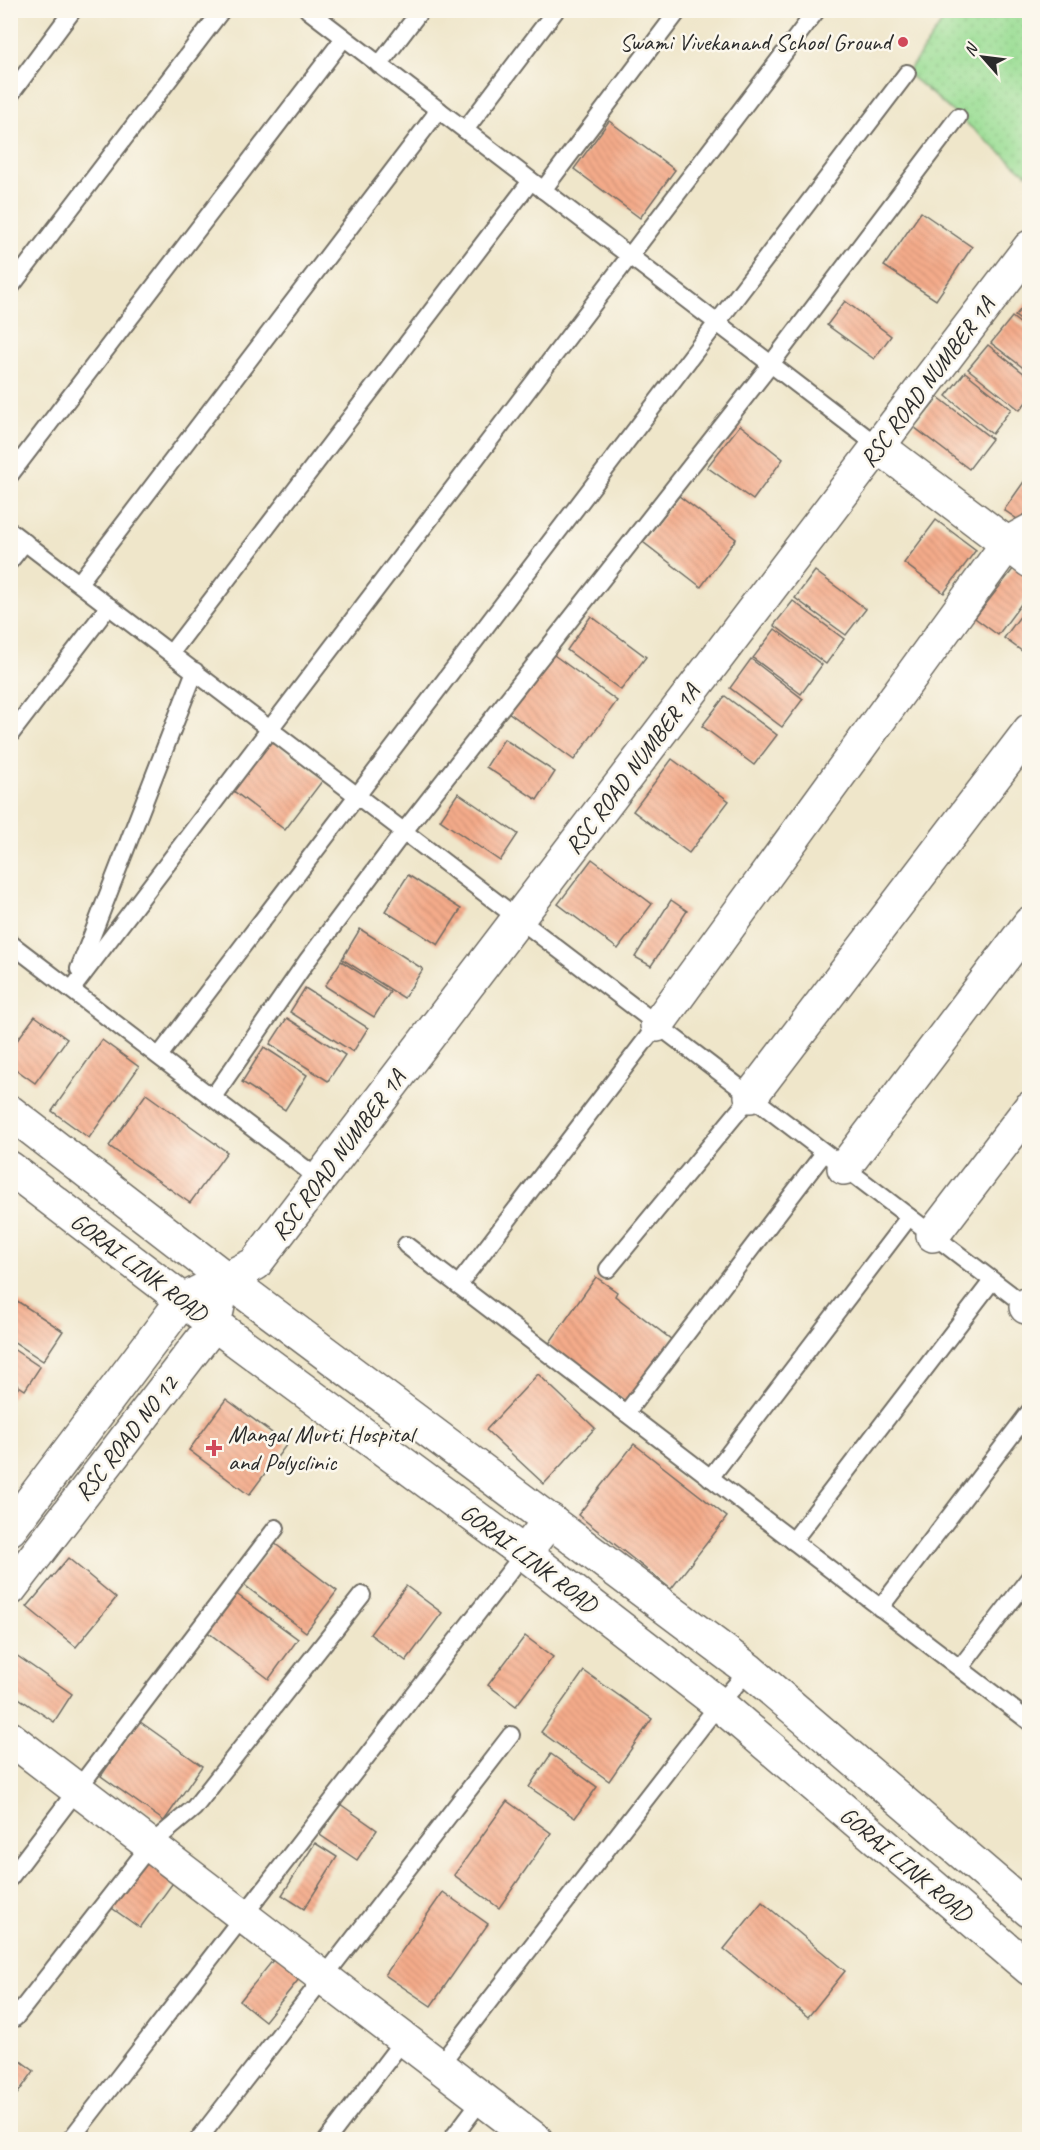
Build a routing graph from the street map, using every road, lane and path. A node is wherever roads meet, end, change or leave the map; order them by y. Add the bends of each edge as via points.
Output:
1 (73, 10) edge
2 (222, 10) edge
3 (309, 10) edge
4 (421, 10) edge
5 (556, 10) edge
6 (679, 10) edge
7 (817, 10) edge
8 (344, 38) junction
9 (379, 65) junction
10 (907, 73) dead end
11 (10, 95) edge
12 (439, 110) junction
13 (958, 117) dead end
14 (465, 130) junction
15 (537, 185) junction
16 (1029, 247) edge
17 (630, 256) junction
18 (10, 288) edge
19 (717, 323) junction
20 (771, 364) junction
21 (878, 446) junction
22 (10, 475) edge
23 (10, 531) edge
24 (25, 542) junction
25 (1022, 545) edge
26 (10, 561) edge
27 (79, 583) junction
28 (109, 606) junction
29 (171, 653) junction
30 (195, 671) junction
31 (270, 729) junction
32 (1029, 730) edge
33 (10, 735) edge
34 (357, 795) junction
35 (405, 830) junction
36 (518, 919) junction
37 (1029, 923) edge
38 (10, 942) edge
39 (72, 989) junction
40 (657, 1025) junction
41 (159, 1056) junction
42 (751, 1096) junction
43 (213, 1097) junction
44 (1029, 1108) edge
45 (10, 1112) edge
46 (834, 1160) junction
47 (10, 1168) edge
48 (319, 1179) junction
49 (921, 1226) junction
50 (406, 1245) dead end
51 (608, 1269) dead end
52 (225, 1278) junction
53 (992, 1281) junction
54 (458, 1285) junction
55 (183, 1300) junction
56 (1028, 1306) edge
57 (214, 1324) junction
58 (1029, 1412) edge
59 (626, 1413) junction
60 (710, 1478) junction
61 (550, 1520) junction
62 (276, 1528) dead end
63 (10, 1529) edge
64 (793, 1541) junction
65 (524, 1553) junction
66 (1029, 1577) edge
67 (10, 1588) edge
68 (362, 1595) dead end
69 (880, 1608) junction
70 (960, 1668) junction
71 (748, 1670) junction
72 (719, 1704) junction
73 (1029, 1722) edge
74 (511, 1735) dead end
75 (10, 1738) edge
76 (78, 1790) junction
77 (151, 1845) junction
78 (10, 1878) edge
79 (1029, 1911) edge
80 (243, 1916) junction
81 (1029, 1969) edge
82 (324, 1977) junction
83 (15, 2018) dead end
84 (404, 2039) junction
85 (439, 2066) junction
86 (482, 2099) junction
87 (70, 2139) edge
88 (198, 2139) edge
89 (327, 2139) edge
90 (451, 2139) edge
91 (536, 2139) edge

1 - 11 lane
2 - 18 lane
3 - 8 lane
4 - 9 lane
5 - 14 lane
6 - 15 lane
7 - 17 lane
8 - 9 lane
8 - 22 lane
9 - 12 lane
10 - 19 lane
12 - 14 lane
12 - 27 lane
13 - 20 lane
14 - 15 lane
15 - 17 lane
15 - 29 lane
16 - 21 street, RSC ROAD NUMBER 1A
17 - 19 lane
17 - 31 lane
19 - 20 lane
19 - 34 lane
20 - 21 lane
20 - 35 lane
21 - 25 street
21 - 36 street, RSC ROAD NUMBER 1A
23 - 24 lane
24 - 26 lane
24 - 27 lane
25 - 40 street
27 - 28 lane
28 - 29 lane
28 - 33 lane
29 - 30 lane
30 - 31 lane
30 - 39 lane
31 - 34 lane
31 - 39 lane
32 - 42 street
34 - 35 lane
34 - 41 lane
35 - 36 lane
35 - 43 lane via 307,961
36 - 40 lane
36 - 48 street, RSC ROAD NUMBER 1A
37 - 46 street
38 - 39 lane
39 - 41 lane
40 - 42 lane
40 - 54 lane
41 - 43 lane
42 - 46 lane
42 - 51 lane
43 - 48 lane
44 - 49 street
45 - 52 street, GORAI LINK ROAD
46 - 49 lane
46 - 59 lane
47 - 55 street, GORAI LINK ROAD
48 - 52 street, RSC ROAD NUMBER 1A via 255,1264
49 - 53 lane
49 - 60 lane
50 - 54 lane
52 - 55 street, RSC ROAD NUMBER 1A
52 - 57 street, RSC ROAD NO 12
52 - 61 street, GORAI LINK ROAD
53 - 56 lane
53 - 64 lane
54 - 59 lane
55 - 57 street, GORAI LINK ROAD
55 - 63 street
57 - 65 street, GORAI LINK ROAD
57 - 67 street, RSC ROAD NO 12
58 - 69 lane
59 - 60 lane
60 - 64 lane
61 - 65 street
61 - 71 street, GORAI LINK ROAD
62 - 76 lane
64 - 69 lane
65 - 72 street, GORAI LINK ROAD
65 - 80 lane
66 - 70 lane
68 - 77 lane via 194,1808
69 - 70 lane
70 - 73 lane
71 - 72 lane
71 - 79 street, GORAI LINK ROAD
72 - 81 street, GORAI LINK ROAD
72 - 85 lane
74 - 82 lane
75 - 76 street
76 - 77 street
76 - 78 lane
77 - 80 street
77 - 83 lane
80 - 82 street
80 - 87 lane
82 - 84 street
82 - 88 lane
84 - 85 street
84 - 89 lane
85 - 86 street
86 - 90 lane
86 - 91 street

